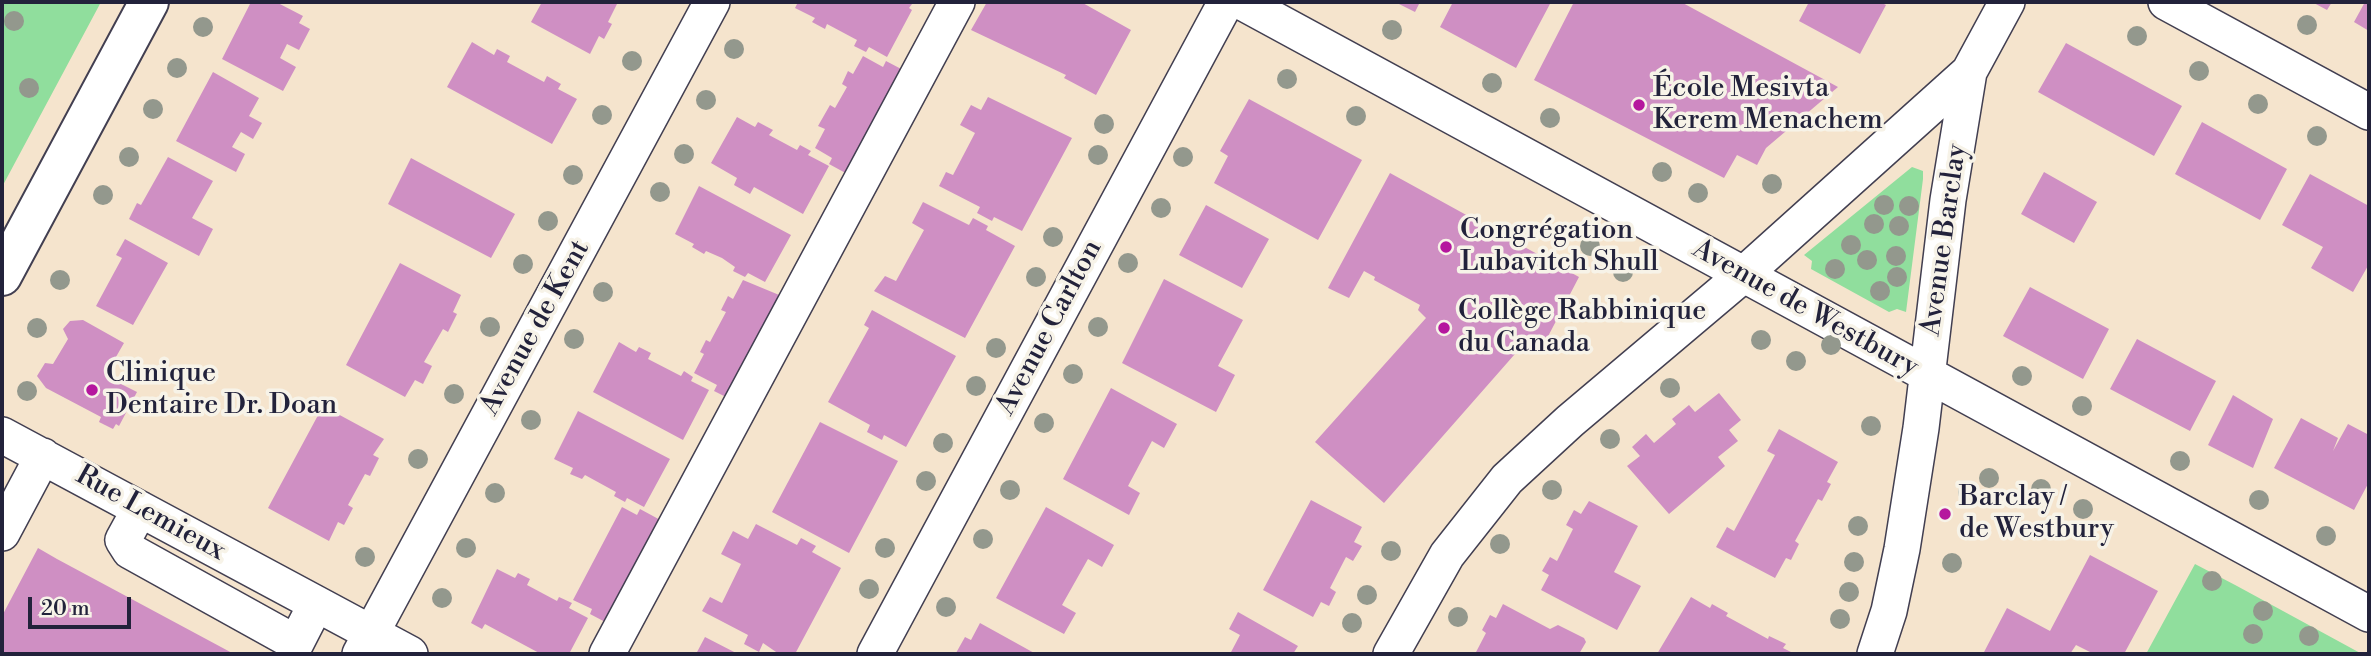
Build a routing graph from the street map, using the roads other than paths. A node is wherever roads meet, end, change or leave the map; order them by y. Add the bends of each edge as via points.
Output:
1 (149, 2) edge
2 (712, 2) edge
3 (957, 2) edge
4 (1226, 2) edge
5 (1242, 2) edge
6 (2007, 2) edge
7 (2166, 2) edge
8 (1969, 72) junction
9 (2369, 112) edge
10 (1743, 275) junction
11 (2, 276) edge
12 (1927, 375) junction
13 (2, 435) edge
14 (43, 456) junction
15 (140, 509) junction
16 (2, 533) edge
17 (316, 604) junction
18 (2369, 614) edge
19 (366, 644) edge
20 (293, 649) edge
21 (410, 654) edge
22 (607, 654) edge
23 (875, 654) edge
24 (1391, 654) edge
25 (1875, 654) edge

1 - 11 main road
2 - 19 street, Avenue de Kent
3 - 22 street
4 - 23 street, Avenue Carlton
5 - 10 street, Avenue de Westbury
6 - 8 street
7 - 9 street
8 - 10 street
8 - 12 street, Avenue Barclay
10 - 12 street, Avenue de Westbury
10 - 24 street via 1507,479 1447,555
12 - 18 street, Avenue de Westbury
12 - 25 street, Avenue Barclay via 1896,582
13 - 14 street, Rue Lemieux
14 - 15 street, Rue Lemieux
14 - 16 street
15 - 17 street, Rue Lemieux
15 - 20 street via 123,540 130,551
17 - 19 street, Rue Lemieux
17 - 20 street
19 - 21 street, Rue Lemieux

